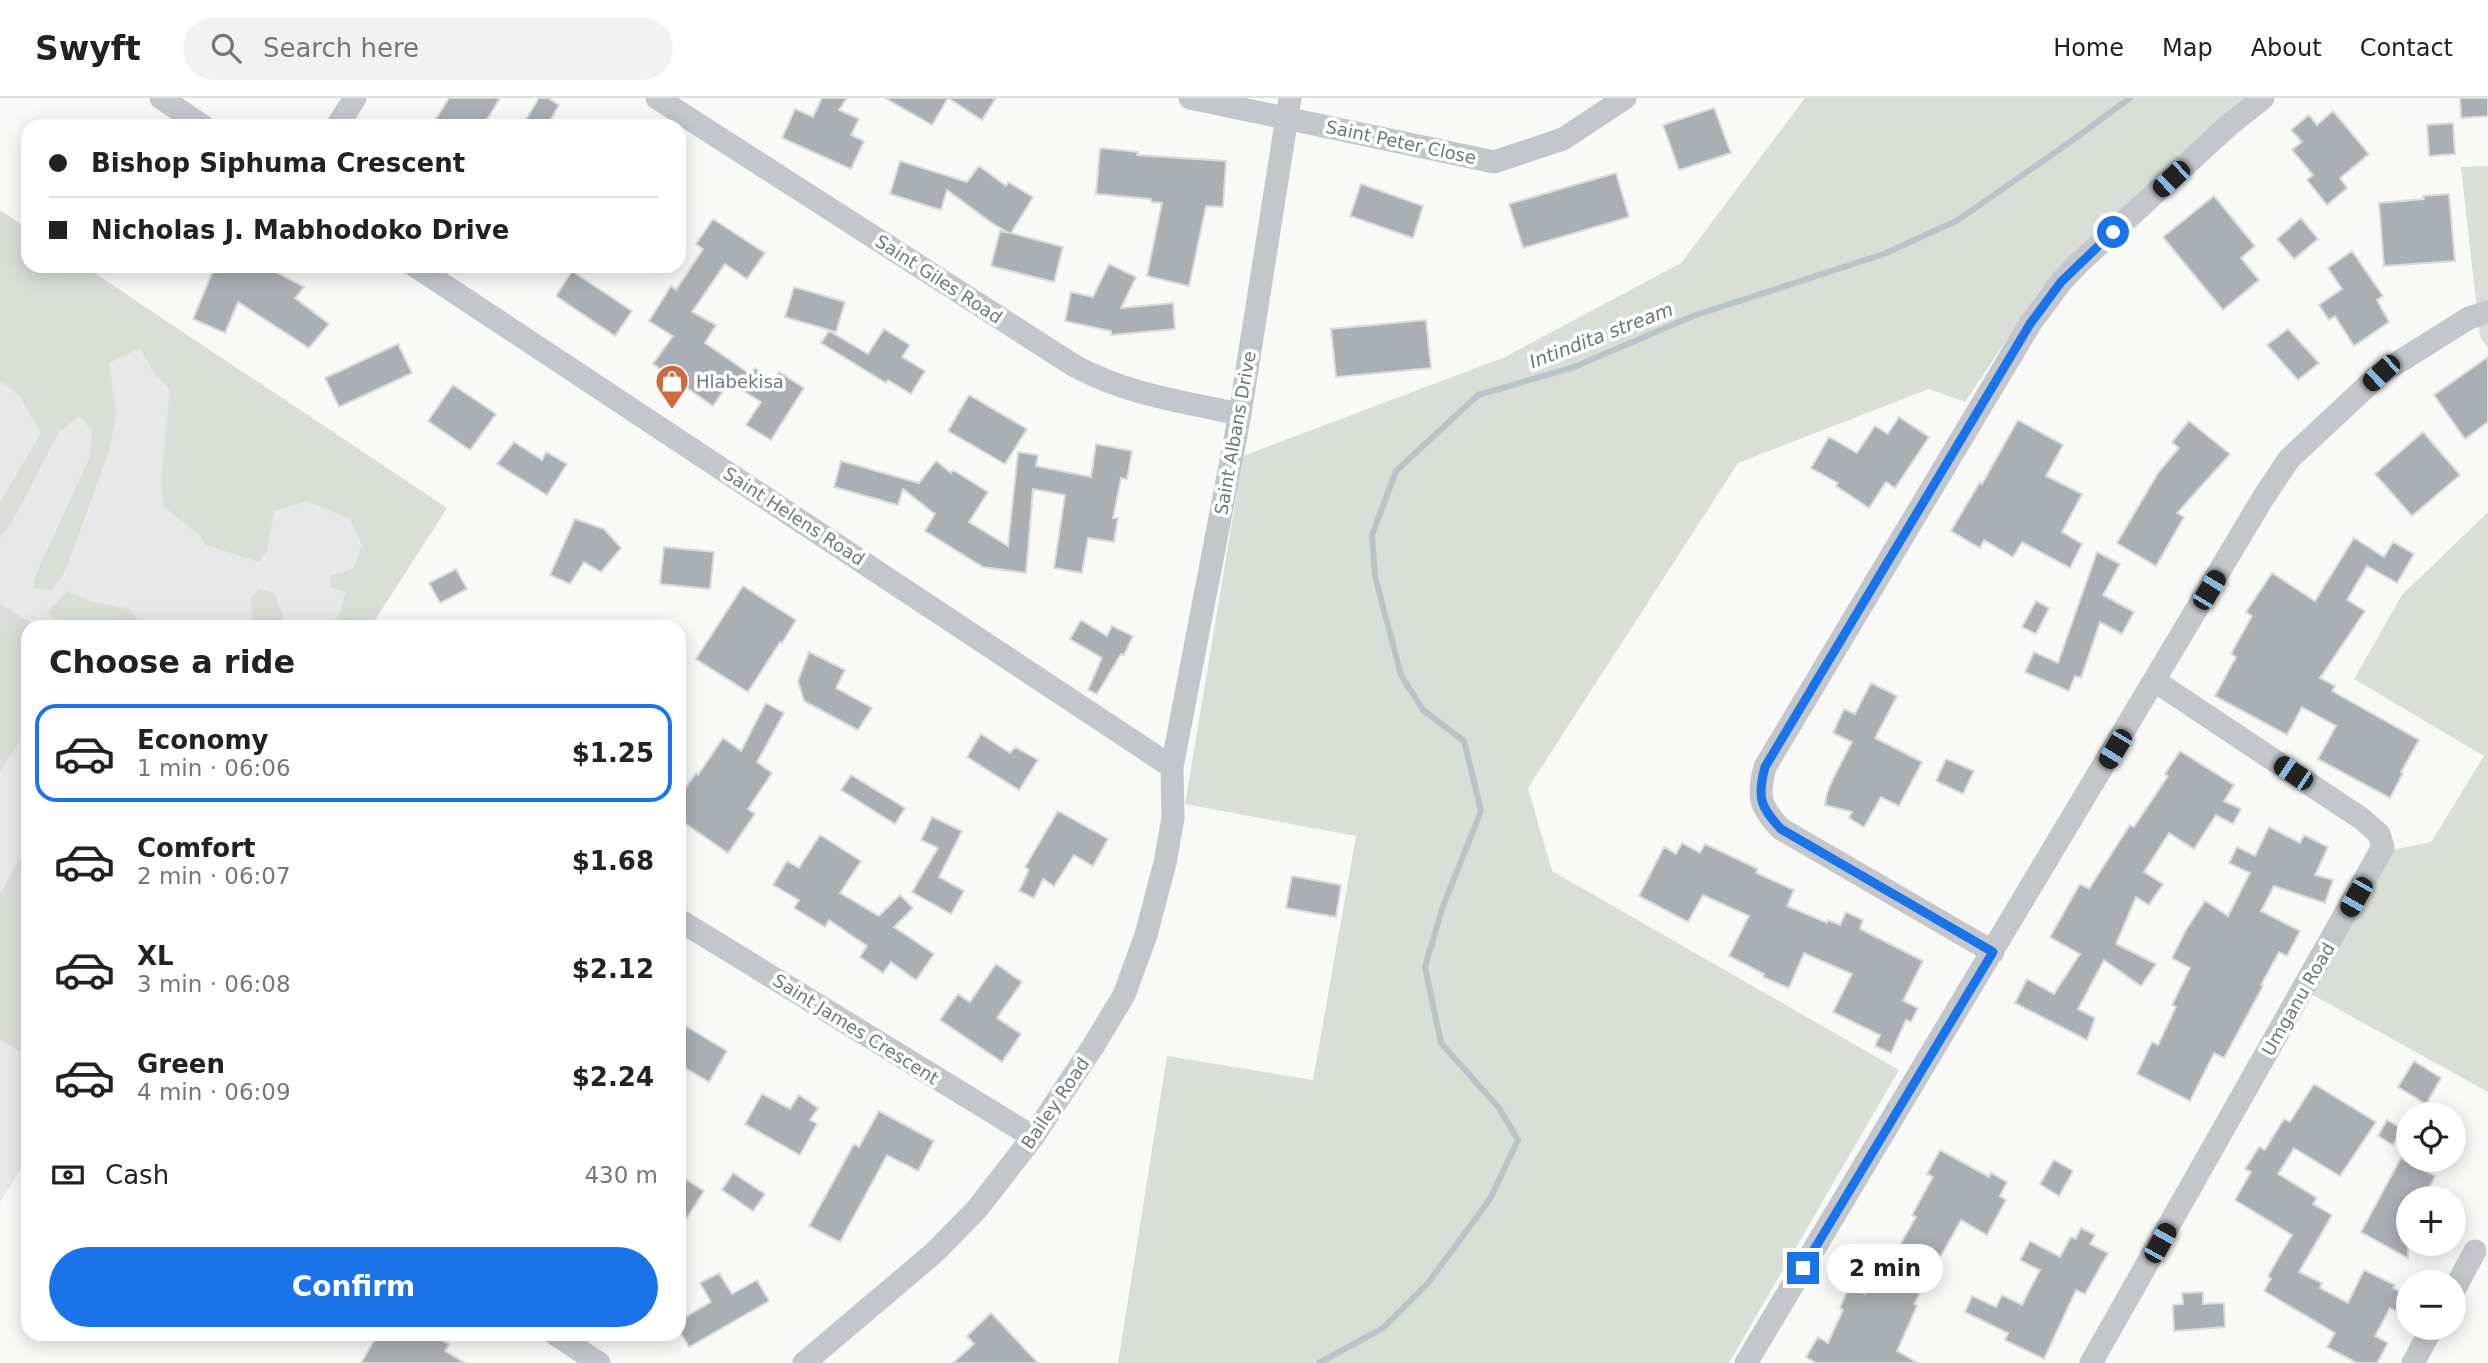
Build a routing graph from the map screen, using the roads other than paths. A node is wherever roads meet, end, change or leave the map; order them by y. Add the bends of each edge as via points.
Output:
1 (161, 98) edge
2 (355, 98) edge
3 (657, 98) edge
4 (1190, 98) edge
5 (1625, 98) edge
6 (2263, 98) edge
7 (1289, 108) edge
8 (192, 119) edge
9 (342, 119) edge
10 (426, 273) edge
11 (2488, 312) edge
12 (1240, 414) junction
13 (2155, 681) junction
14 (1172, 767) junction
15 (686, 924) edge
16 (1993, 952) junction
17 (1033, 1137) junction
18 (2474, 1251) dead end
19 (2464, 1270) edge
20 (2425, 1340) edge
21 (566, 1341) edge
22 (599, 1363) edge
23 (804, 1363) edge
24 (1746, 1363) edge
25 (2091, 1363) edge
26 (2413, 1363) edge

1 - 8 street
2 - 9 street
3 - 12 street, Saint Giles Road via 1097,378 1134,391
4 - 7 street, Saint Peter Close
5 - 7 street, Saint Peter Close via 1563,139 1494,162
6 - 16 street via 2122,223 2053,292 1765,767 1761,800 1781,829
7 - 12 street, Saint Albans Drive
10 - 14 street, Saint Helens Road
11 - 13 street via 2469,318 2381,373 2290,459
12 - 14 street, Saint Albans Drive
13 - 16 street
13 - 25 street, Umganu Road via 2362,819 2379,834 2383,847
14 - 17 street, Bailey Road via 1173,818 1165,863 1124,995
15 - 17 street, Saint James Crescent
16 - 24 street
17 - 23 street, Bailey Road via 978,1209 935,1252
18 - 19 street
20 - 26 street
21 - 22 street

